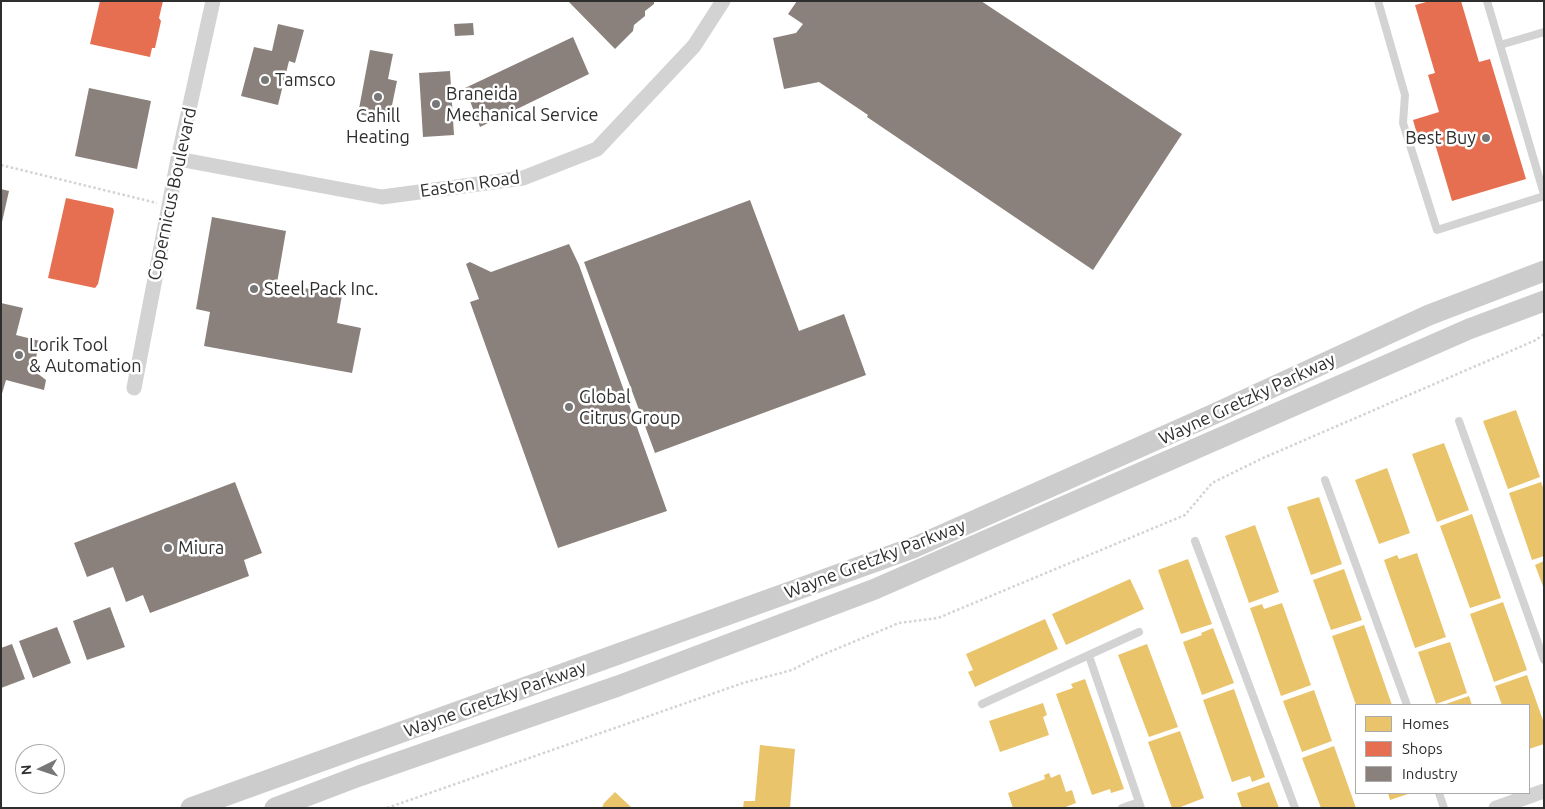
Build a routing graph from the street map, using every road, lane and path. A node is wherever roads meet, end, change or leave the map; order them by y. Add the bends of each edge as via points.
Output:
1 (213, 1) edge
2 (723, 1) edge
3 (1378, 1) edge
4 (1487, 1) edge
5 (1544, 32) edge
6 (1500, 44) junction
7 (178, 158) junction
8 (1, 166) edge
9 (1544, 195) edge
10 (168, 206) junction
11 (1544, 271) edge
12 (1544, 301) edge
13 (1544, 334) edge
14 (134, 388) dead end
15 (1459, 421) dead end
16 (1325, 480) dead end
17 (1195, 541) dead end
18 (1139, 632) dead end
19 (1090, 656) junction
20 (1544, 660) edge
21 (982, 704) dead end
22 (1407, 704) edge
23 (1544, 791) edge
24 (1439, 794) edge
25 (1140, 805) edge
26 (191, 808) edge
27 (275, 808) edge
28 (387, 808) edge
29 (1122, 808) edge
30 (1295, 808) edge
31 (1444, 808) edge
32 (1496, 808) edge

1 - 7 street, Copernicus Boulevard
2 - 7 street, Easton Road via 694,46 597,149 523,178 382,197
3 - 9 lane via 1405,95 1403,123 1437,230
4 - 6 lane
5 - 6 lane
6 - 9 lane
7 - 10 street, Copernicus Boulevard
8 - 10 path
10 - 14 street, Copernicus Boulevard
11 - 26 main road, Wayne Gretzky Parkway via 1429,315 915,547
12 - 27 main road, Wayne Gretzky Parkway via 1469,329 875,590
13 - 28 path via 1212,483 1185,515 938,618 899,623 792,670 743,684
15 - 20 lane
16 - 22 lane
17 - 30 lane
18 - 19 lane
19 - 21 lane
19 - 25 lane
23 - 32 street
24 - 31 lane
25 - 29 lane

